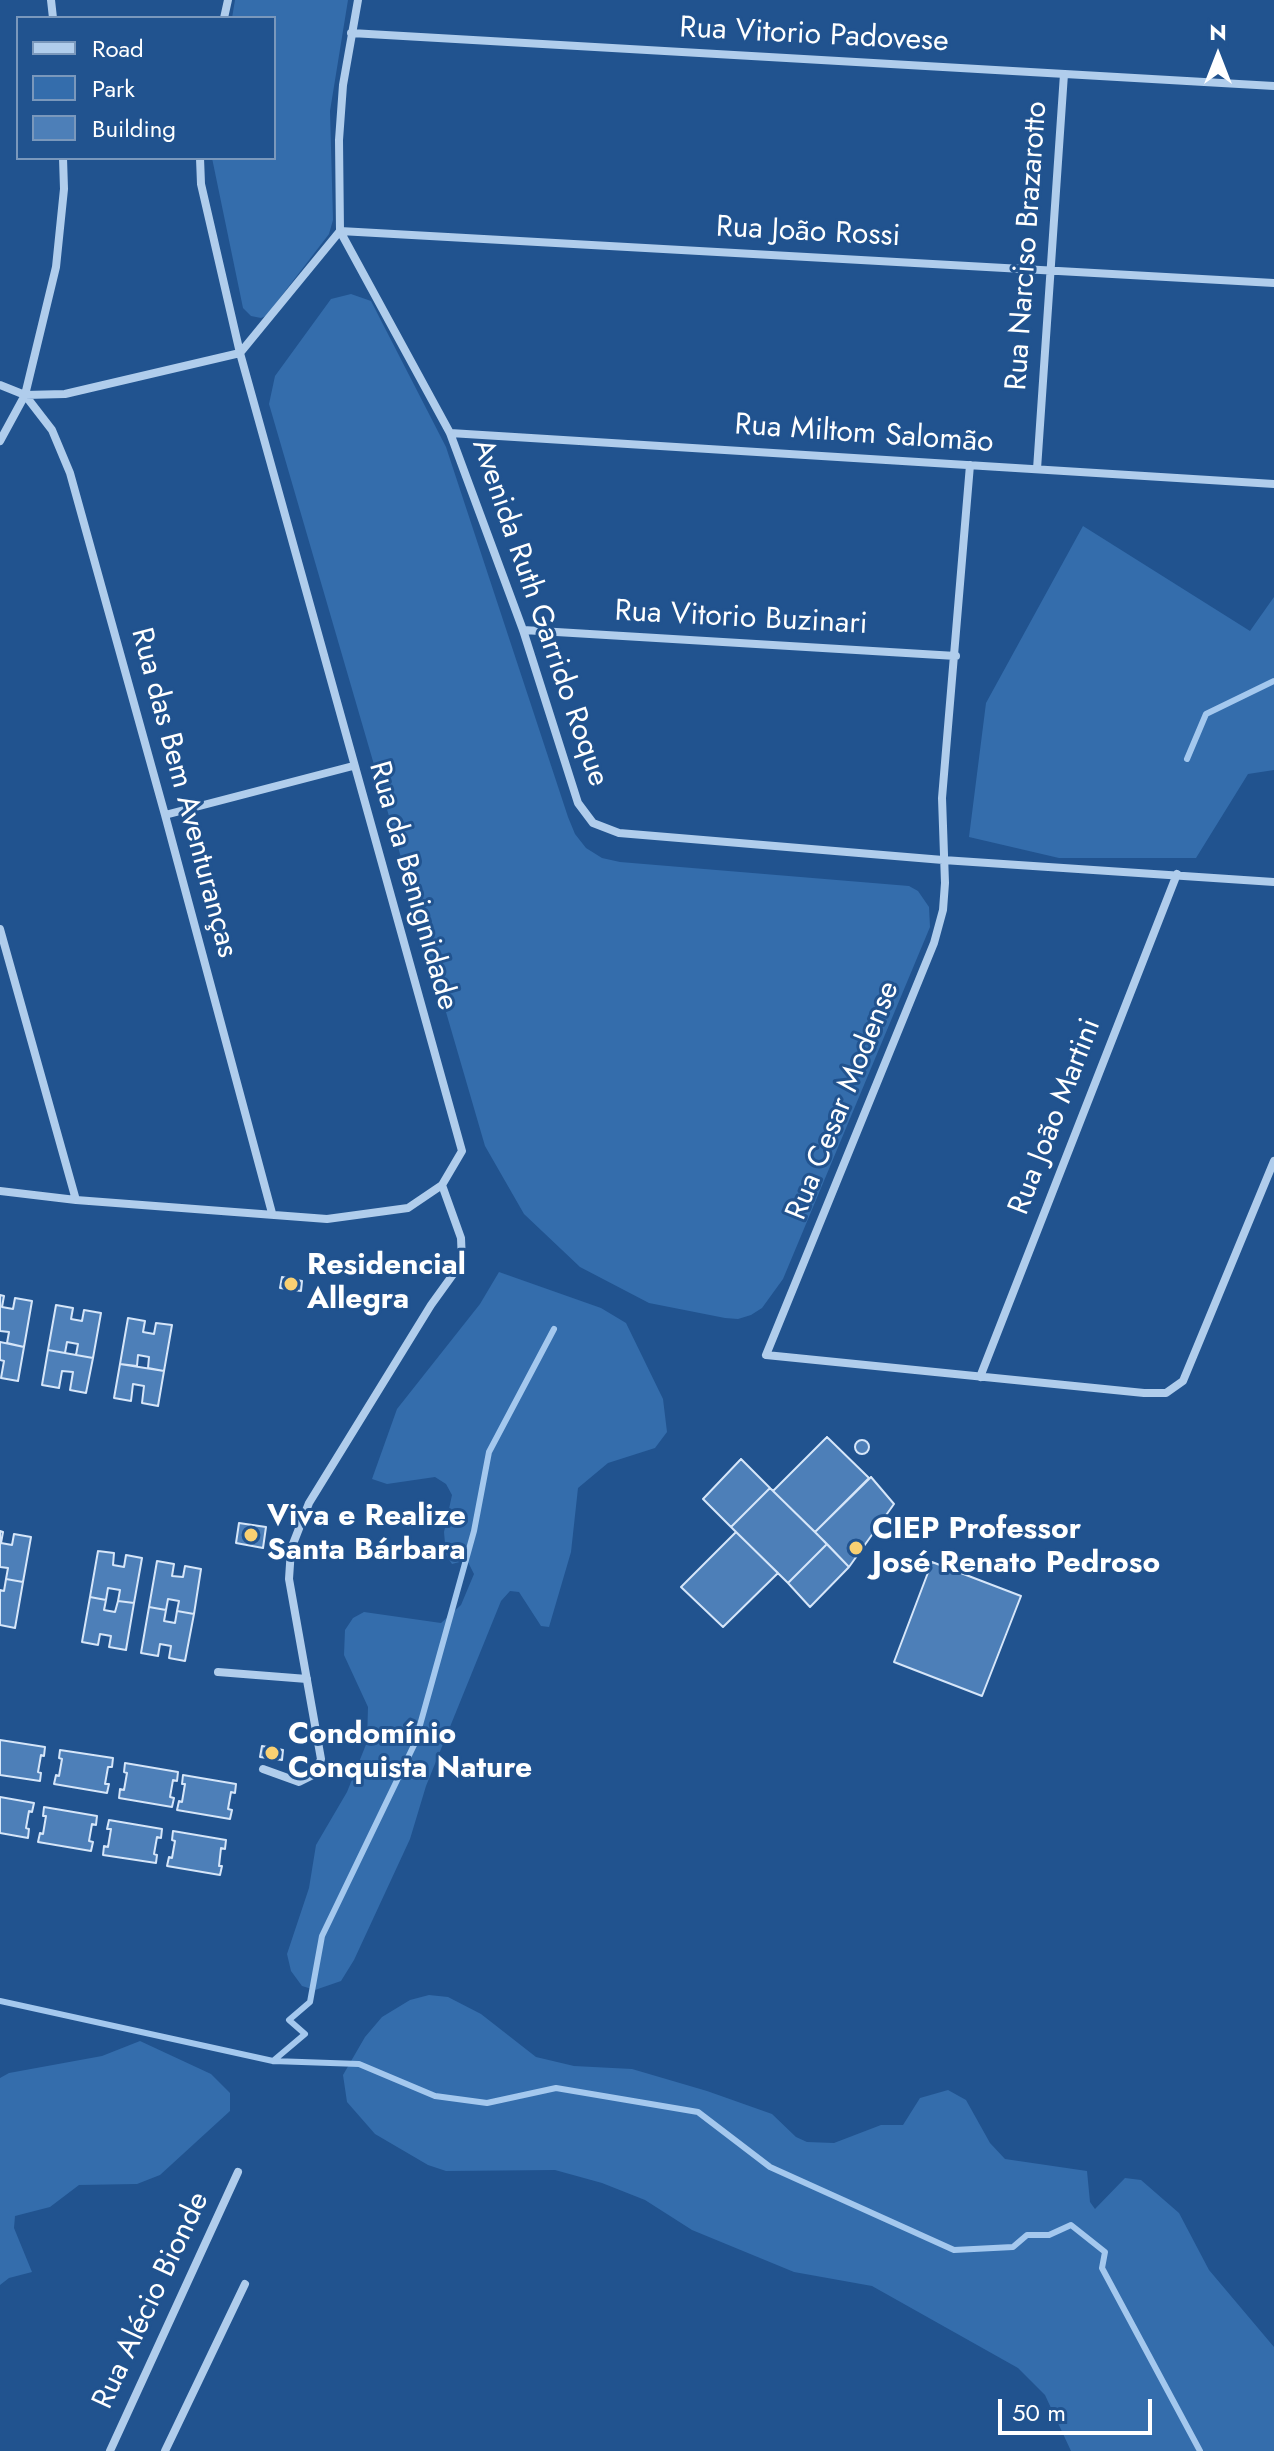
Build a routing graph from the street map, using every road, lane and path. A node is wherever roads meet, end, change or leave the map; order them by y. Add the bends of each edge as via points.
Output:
1 (358, 0) edge
2 (351, 33) junction
3 (1064, 74) junction
4 (1274, 86) edge
5 (63, 160) edge
6 (200, 160) edge
7 (340, 231) junction
8 (1051, 271) junction
9 (1274, 283) edge
10 (240, 353) junction
11 (0, 385) edge
12 (25, 395) junction
13 (450, 433) junction
14 (0, 441) edge
15 (970, 465) junction
16 (1037, 469) junction
17 (1274, 484) edge
18 (523, 630) junction
19 (956, 656) junction
20 (353, 766) junction
21 (165, 815) junction
22 (943, 860) junction
23 (1177, 874) junction
24 (1274, 882) edge
25 (0, 929) edge
26 (1274, 1161) edge
27 (442, 1185) junction
28 (0, 1191) edge
29 (76, 1200) junction
30 (272, 1213) junction
31 (980, 1377) junction
32 (218, 1672) dead end
33 (307, 1679) junction
34 (263, 1769) dead end
35 (238, 2172) dead end
36 (245, 2284) dead end
37 (110, 2451) edge
38 (165, 2451) edge

1 - 2 street, Avenida Ruth Garrido Roque
2 - 3 street, Rua Vitorio Padovese
2 - 7 street, Avenida Ruth Garrido Roque via 339,140
3 - 4 street, Rua Vitorio Padovese
3 - 8 street, Rua Narciso Brazarotto
5 - 12 street via 56,267
6 - 10 street, Rua da Benignidade
7 - 8 street, Rua João Rossi
7 - 10 street
7 - 13 street, Avenida Ruth Garrido Roque
8 - 9 street, Rua João Rossi
8 - 16 street, Rua Narciso Brazarotto
10 - 12 street via 65,394
10 - 20 street, Rua da Benignidade
11 - 12 street
12 - 14 street
12 - 21 street, Rua das Bem Aventuranças via 52,430 70,473
13 - 15 street, Rua Miltom Salomão
13 - 18 street, Avenida Ruth Garrido Roque
15 - 16 street, Rua Miltom Salomão
15 - 19 street, Rua Cesar Modense
16 - 17 street, Rua Miltom Salomão
18 - 19 street, Rua Vitorio Buzinari
18 - 22 street, Avenida Ruth Garrido Roque via 578,803 593,823 619,833
19 - 22 street, Rua Cesar Modense via 942,798
20 - 21 street
20 - 27 street, Rua da Benignidade via 462,1151
21 - 30 street, Rua das Bem Aventuranças
22 - 23 street, Avenida Ruth Garrido Roque
22 - 31 street, Rua Cesar Modense via 943,910 934,943 766,1355
23 - 24 street, Avenida Ruth Garrido Roque
23 - 31 street, Rua João Martini
25 - 29 street
26 - 31 street via 1183,1381 1166,1393 1144,1393
27 - 30 street, Rua da Benignidade via 408,1208 327,1219
27 - 33 street via 461,1238 462,1262 309,1503 291,1549 289,1579
28 - 29 street, Rua da Benignidade
29 - 30 street, Rua da Benignidade
32 - 33 street
33 - 34 street via 321,1759 315,1774 299,1782
35 - 37 street, Rua Alécio Bionde
36 - 38 street

